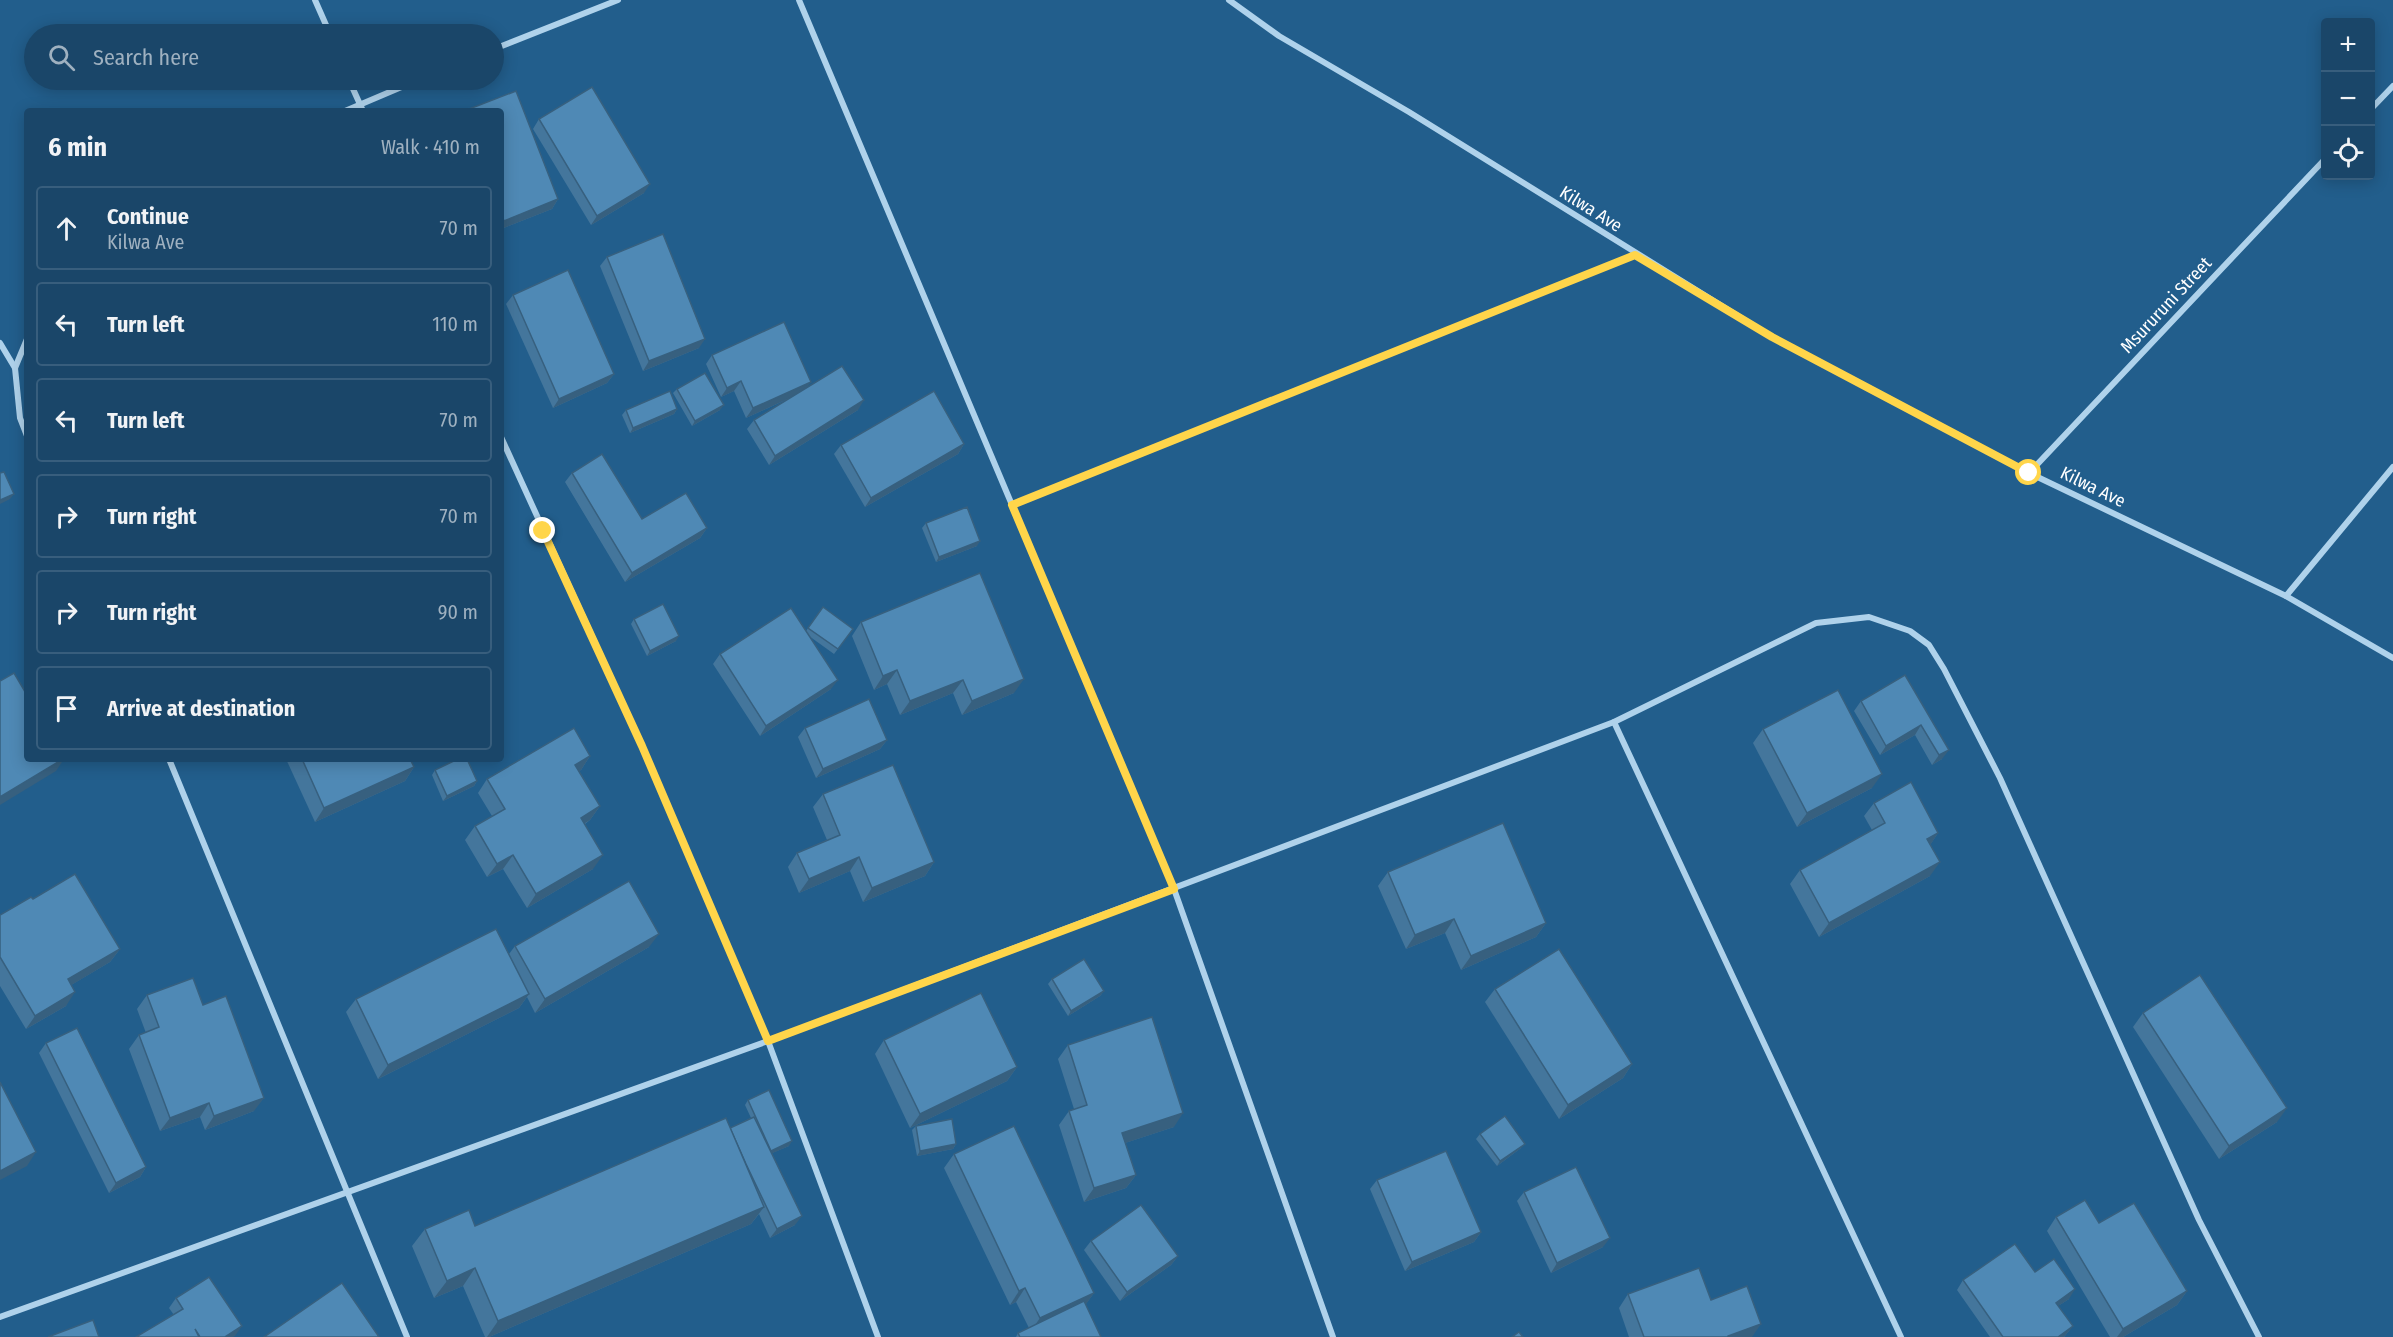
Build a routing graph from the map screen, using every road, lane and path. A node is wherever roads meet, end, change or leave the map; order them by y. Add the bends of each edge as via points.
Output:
1 (315, 0) edge
2 (618, 0) edge
3 (799, 0) edge
4 (1229, 0) edge
5 (326, 24) edge
6 (504, 45) edge
7 (2393, 86) edge
8 (354, 90) edge
9 (393, 90) edge
10 (360, 103) junction
11 (2375, 105) edge
12 (351, 108) edge
13 (362, 108) edge
14 (2321, 162) edge
15 (1635, 255) junction
16 (0, 343) edge
17 (24, 346) edge
18 (15, 369) junction
19 (24, 428) edge
20 (504, 444) edge
21 (2393, 467) edge
22 (2029, 473) junction
23 (1012, 505) junction
24 (2286, 596) junction
25 (2393, 658) edge
26 (1614, 722) junction
27 (169, 762) edge
28 (1174, 889) junction
29 (768, 1041) junction
30 (345, 1191) junction
31 (0, 1317) edge
32 (407, 1337) edge
33 (878, 1337) edge
34 (1333, 1337) edge
35 (1901, 1337) edge
36 (2259, 1337) edge

1 - 5 street
2 - 6 street
3 - 23 street
4 - 15 street, Kilwa Ave via 1279,36 1409,112
7 - 11 street
8 - 10 street
9 - 10 street
10 - 12 street
10 - 13 street
14 - 22 street, Msururuni Street
15 - 22 street, Kilwa Ave via 1772,337
15 - 23 street
16 - 18 street
17 - 18 street
18 - 19 street
20 - 29 street via 642,746
21 - 24 street
22 - 24 street, Kilwa Ave
23 - 28 street
24 - 25 street, Kilwa Ave
26 - 28 street
26 - 35 street
26 - 36 street via 1816,623 1869,617 1910,631 1929,645 2000,778 2199,1220
27 - 30 street
28 - 29 street
28 - 34 street
29 - 30 street
29 - 33 street
30 - 31 street
30 - 32 street

